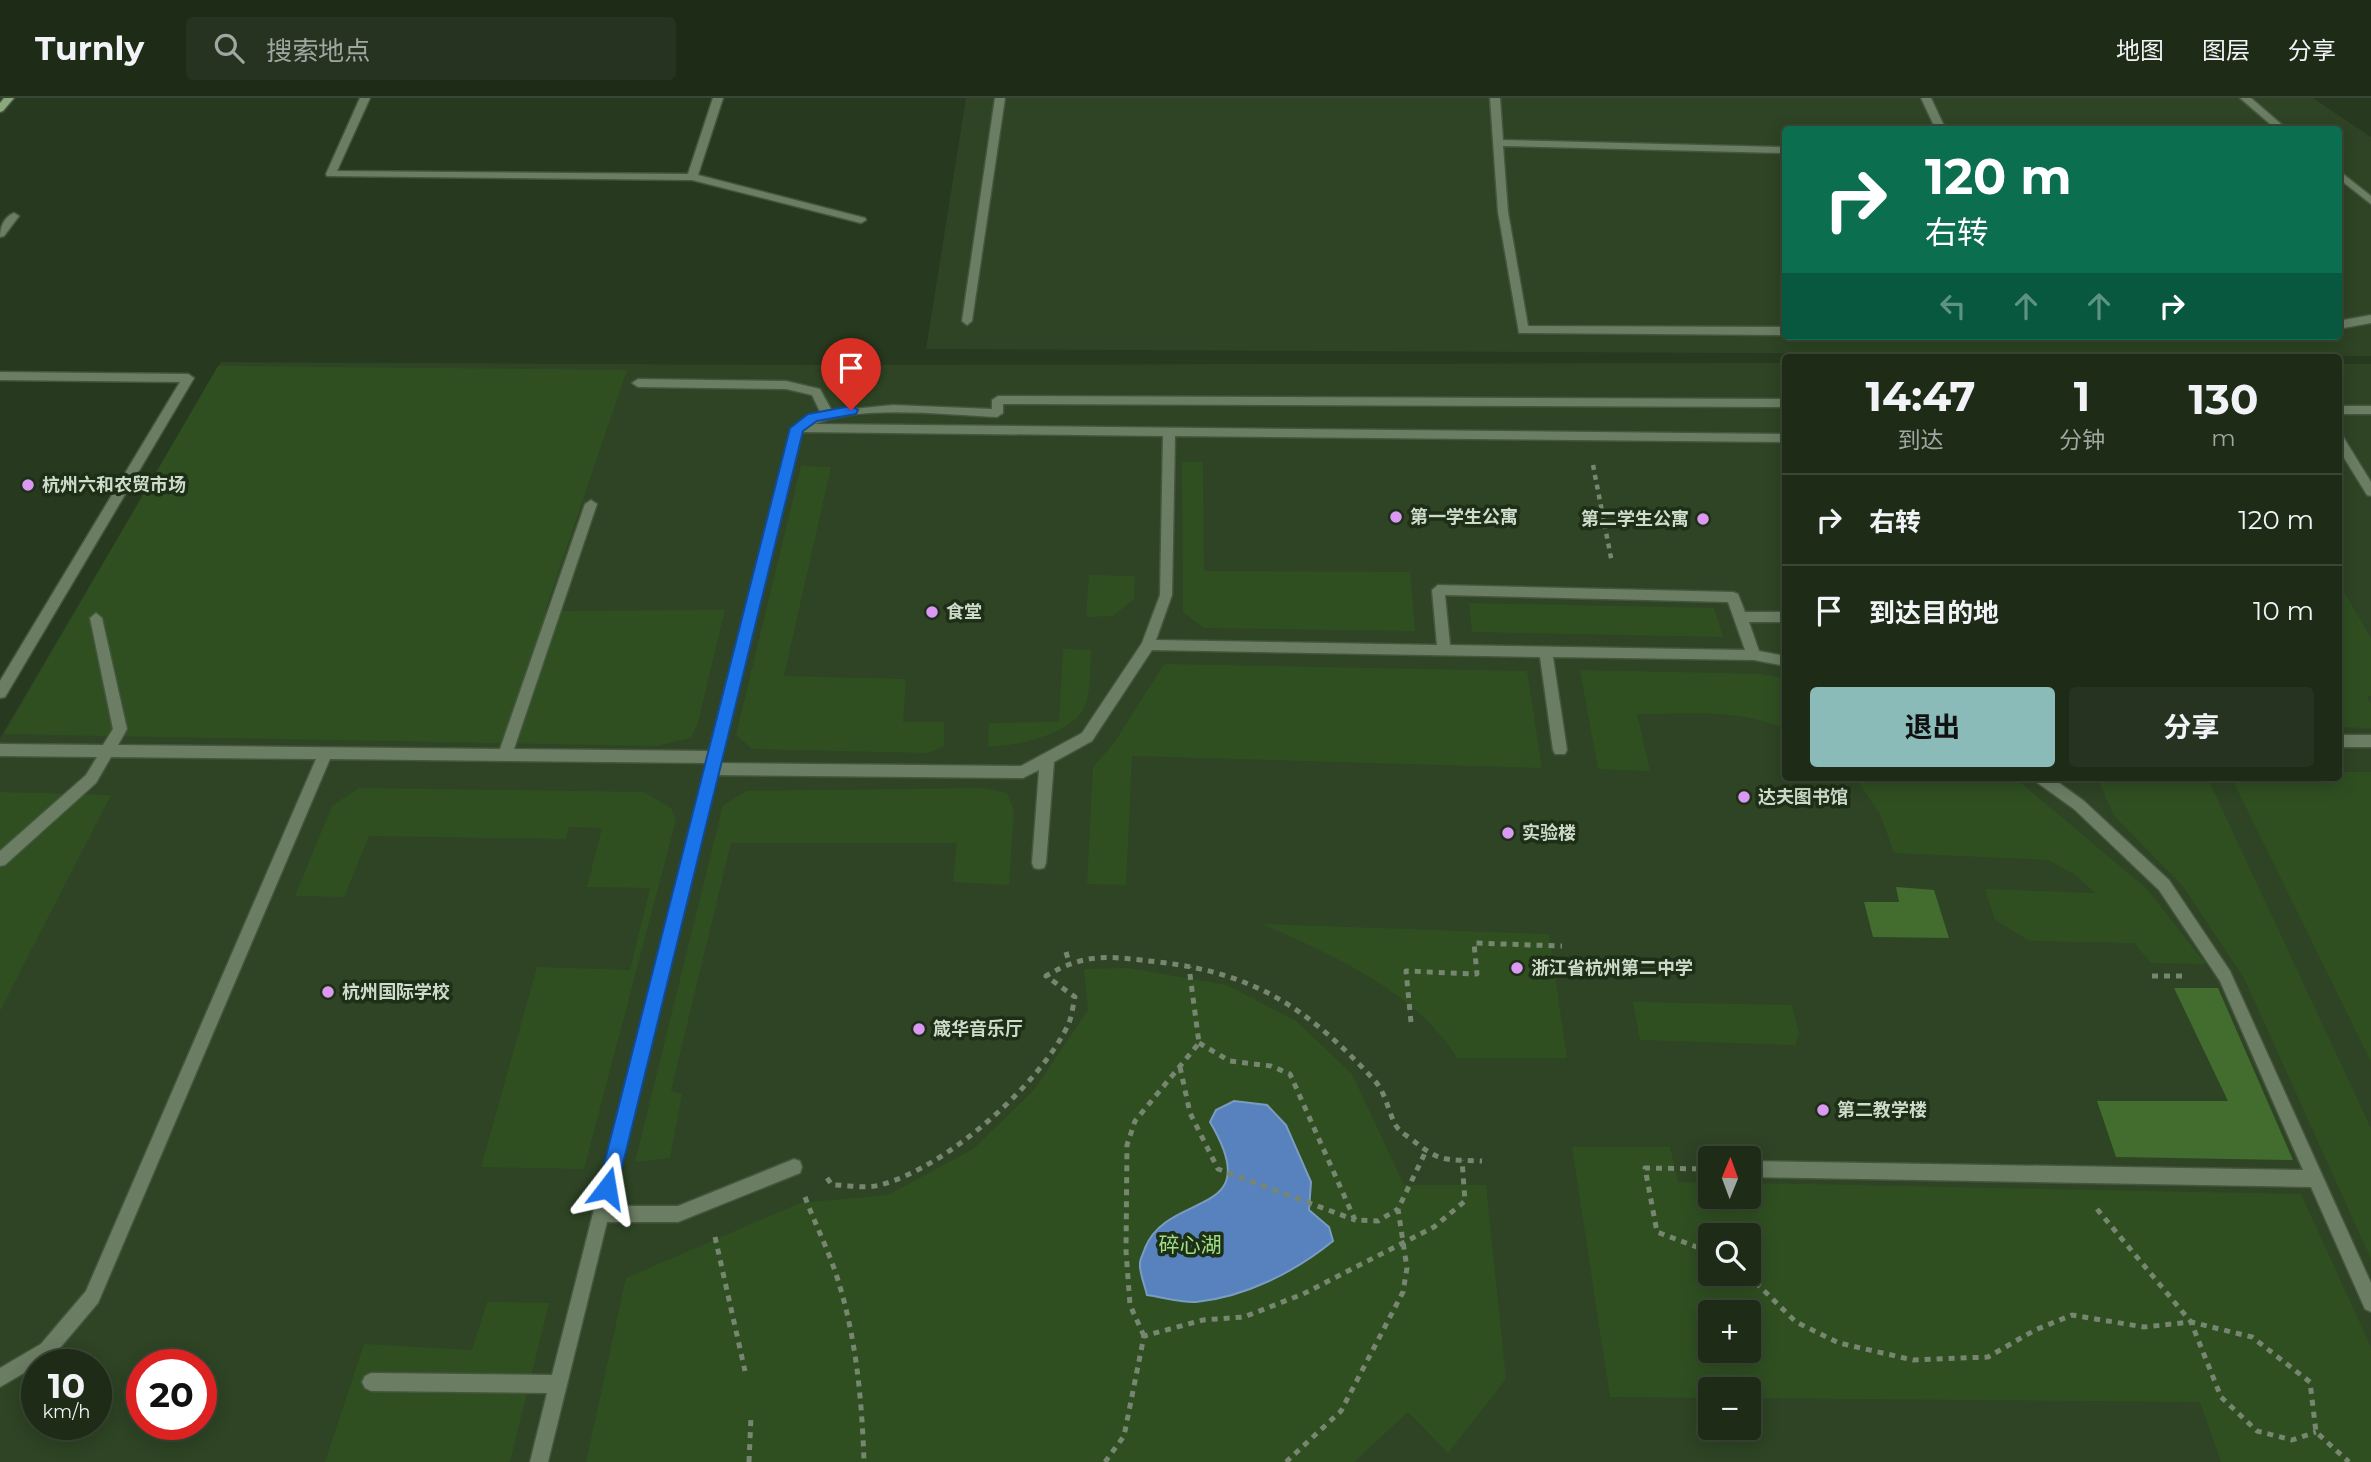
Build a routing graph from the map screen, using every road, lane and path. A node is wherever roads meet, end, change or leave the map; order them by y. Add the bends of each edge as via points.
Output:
1 (9, 98) edge
2 (365, 98) edge
3 (718, 98) edge
4 (1000, 98) edge
5 (1495, 98) edge
6 (1926, 98) edge
7 (2245, 98) edge
8 (0, 109) edge
9 (1939, 126) edge
10 (2279, 126) edge
11 (1498, 143) junction
12 (1782, 150) edge
13 (2342, 176) edge
14 (692, 177) junction
15 (2371, 201) edge
16 (14, 216) dead end
17 (861, 220) dead end
18 (0, 233) edge
19 (2371, 319) edge
20 (967, 321) dead end
21 (2342, 325) edge
22 (1782, 331) edge
23 (0, 376) edge
24 (638, 383) dead end
25 (1782, 403) edge
26 (2342, 410) edge
27 (2371, 411) edge
28 (828, 415) junction
29 (797, 428) junction
30 (1169, 434) junction
31 (1588, 437) junction
32 (1782, 438) edge
33 (2342, 445) edge
34 (2371, 492) edge
35 (591, 504) dead end
36 (1617, 594) junction
37 (1740, 617) junction
38 (1782, 617) edge
39 (96, 618) dead end
40 (1148, 645) junction
41 (1444, 650) junction
42 (1546, 652) junction
43 (1754, 655) junction
44 (1782, 660) edge
45 (0, 693) edge
46 (2342, 741) edge
47 (2371, 741) edge
48 (108, 749) junction
49 (0, 750) edge
50 (1560, 750) dead end
51 (326, 755) junction
52 (505, 755) junction
53 (1047, 759) junction
54 (714, 763) junction
55 (2046, 781) edge
56 (0, 860) edge
57 (1039, 863) dead end
58 (1562, 946) dead end
59 (1066, 952) dead end
60 (1069, 962) junction
61 (1188, 967) junction
62 (1411, 1022) dead end
63 (1199, 1043) junction
64 (1179, 1066) junction
65 (1426, 1151) junction
66 (1462, 1160) junction
67 (1482, 1161) dead end
68 (794, 1167) junction
69 (1698, 1169) edge
70 (1761, 1169) edge
71 (2072, 1174) junction
72 (2316, 1179) junction
73 (709, 1202) junction
74 (1398, 1209) junction
75 (601, 1214) junction
76 (1355, 1220) junction
77 (1403, 1242) junction
78 (1698, 1247) edge
79 (1759, 1286) edge
80 (2371, 1303) edge
81 (2191, 1322) junction
82 (1144, 1336) junction
83 (745, 1371) dead end
84 (0, 1378) edge
85 (371, 1382) dead end
86 (558, 1384) junction
87 (751, 1416) dead end
88 (2316, 1432) junction
89 (539, 1462) edge
90 (749, 1462) edge
91 (864, 1462) edge
92 (1105, 1462) edge
93 (1286, 1462) edge
94 (2349, 1462) edge

1 - 8 street
2 - 14 lane via 331,174
3 - 14 lane
4 - 20 lane
5 - 11 lane
6 - 9 lane
7 - 10 lane
11 - 12 lane
11 - 22 lane via 1503,212 1523,330
13 - 15 lane
14 - 17 lane
16 - 18 lane
19 - 21 lane
23 - 45 lane via 188,378
24 - 28 lane via 786,385 816,392
25 - 28 lane via 998,400 997,413 851,410
26 - 27 lane
28 - 29 lane via 813,417
29 - 30 lane
29 - 54 lane
30 - 31 lane
30 - 40 lane via 1166,596
31 - 32 lane
31 - 36 path
33 - 34 lane
35 - 52 lane
36 - 37 lane via 1733,597
36 - 41 lane via 1438,590
37 - 38 lane
37 - 43 lane
39 - 48 lane via 120,729
40 - 41 lane
40 - 53 lane via 1087,737
41 - 42 lane
42 - 43 lane
42 - 50 lane
43 - 44 lane
46 - 47 lane
48 - 49 lane
48 - 51 lane
48 - 56 lane via 91,779
51 - 52 lane
51 - 84 lane via 92,1297 47,1350
52 - 54 lane
53 - 54 lane via 1023,772
53 - 57 lane
54 - 75 lane
55 - 72 lane via 2079,805 2164,884 2225,976
58 - 62 path via 1474,943 1476,974 1406,971
59 - 60 path
60 - 61 path via 1104,956
60 - 68 path via 1046,976 1075,997 1076,1011 1019,1093 969,1135 916,1170 881,1185 832,1185 816,1161
61 - 63 path
61 - 65 path via 1242,979 1296,1007 1332,1036 1378,1084 1396,1127
63 - 64 path
63 - 76 path via 1231,1061 1278,1065 1290,1074
64 - 76 path via 1190,1113 1218,1169
64 - 82 path via 1135,1121 1127,1145 1130,1305
65 - 66 path via 1436,1159
65 - 74 path
66 - 67 path
66 - 77 path via 1465,1201 1434,1227
68 - 73 lane
68 - 91 path via 840,1286 855,1357
69 - 78 path via 1645,1167 1657,1232
70 - 71 lane
71 - 72 lane
71 - 81 path via 2120,1240
72 - 80 lane
73 - 75 lane via 678,1214
73 - 83 path
74 - 76 path via 1378,1221
74 - 77 path
75 - 86 lane
77 - 82 path via 1303,1294 1244,1317 1203,1320
77 - 93 path via 1404,1292 1342,1411
79 - 81 path via 1796,1322 1839,1343 1913,1360 1988,1357 2072,1315 2144,1327
81 - 88 path via 2252,1337 2310,1382
81 - 88 path via 2221,1397 2257,1431 2292,1440
82 - 92 path via 1124,1436
85 - 86 lane
86 - 89 lane
87 - 90 path
88 - 94 path

